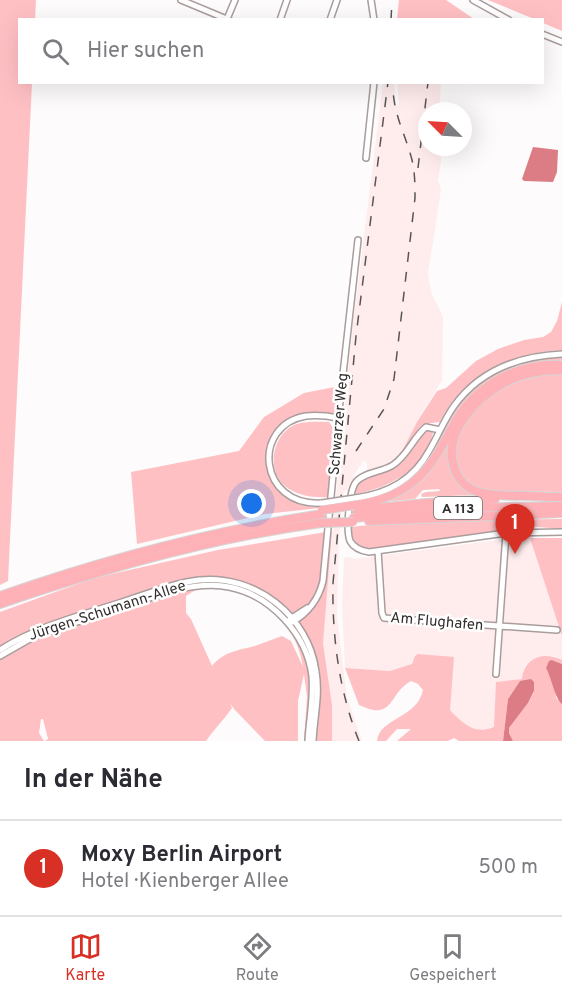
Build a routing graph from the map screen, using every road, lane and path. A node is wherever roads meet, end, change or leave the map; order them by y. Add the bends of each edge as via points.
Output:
1 (235, 0) edge
2 (288, 0) edge
3 (337, 0) edge
4 (371, 0) edge
5 (473, 0) edge
6 (185, 1) edge
7 (226, 18) edge
8 (228, 18) edge
9 (281, 18) edge
10 (331, 18) edge
11 (374, 18) edge
12 (505, 18) edge
13 (544, 34) edge
14 (562, 42) edge
15 (374, 84) edge
16 (366, 158) dead end
17 (358, 240) dead end
18 (562, 354) edge
19 (562, 365) edge
20 (562, 370) edge
21 (338, 418) junction
22 (440, 430) junction
23 (548, 497) junction
24 (562, 497) edge
25 (562, 506) edge
26 (354, 511) junction
27 (322, 512) junction
28 (562, 514) edge
29 (562, 532) edge
30 (506, 533) junction
31 (378, 551) junction
32 (0, 596) edge
33 (0, 604) edge
34 (310, 606) junction
35 (306, 612) junction
36 (291, 621) junction
37 (500, 626) junction
38 (557, 630) dead end
39 (304, 634) junction
40 (0, 650) edge
41 (0, 656) edge
42 (496, 674) dead end
43 (308, 741) edge
44 (313, 741) edge

1 - 8 street
2 - 9 street
3 - 10 street
4 - 11 street
5 - 12 street
6 - 7 street
13 - 14 street
15 - 16 street
17 - 21 street, Schwarzer Weg
18 - 22 street via 529,357 489,373 463,395
19 - 26 highway via 520,370 487,387 465,408 434,459 414,482
20 - 23 highway via 527,374 494,389 466,416 452,450 460,479 479,493
21 - 27 street via 305,416 294,420 276,435 269,452 270,471 283,492
21 - 34 street, Schwarzer Weg via 323,581
22 - 26 street via 429,452 407,478
22 - 31 street via 426,427 396,464 360,479 352,489 349,538 357,548
23 - 24 highway, A 113
23 - 26 highway, A 113
25 - 26 highway, A 113
26 - 27 highway, A 113, bridge
26 - 27 street, bridge
26 - 28 highway
27 - 32 highway, A 113 via 135,553
27 - 33 highway, A 113 via 90,573
29 - 30 street
30 - 31 street
30 - 37 street
31 - 37 street, Am Flughafen via 384,618
34 - 35 street, Schwarzer Weg
34 - 36 street
35 - 36 street, Schwarzer Weg
35 - 39 street via 302,622
36 - 39 street, Jürgen-Schumann-Allee
36 - 40 street, Jürgen-Schumann-Allee via 274,601 253,589 220,580 197,580 41,629
36 - 41 street, Jürgen-Schumann-Allee via 240,590 219,585 196,586 49,631
36 - 43 street, Jürgen-Schumann-Allee via 312,675
37 - 38 street, Am Flughafen
37 - 42 street
39 - 44 street, Jürgen-Schumann-Allee via 317,675

